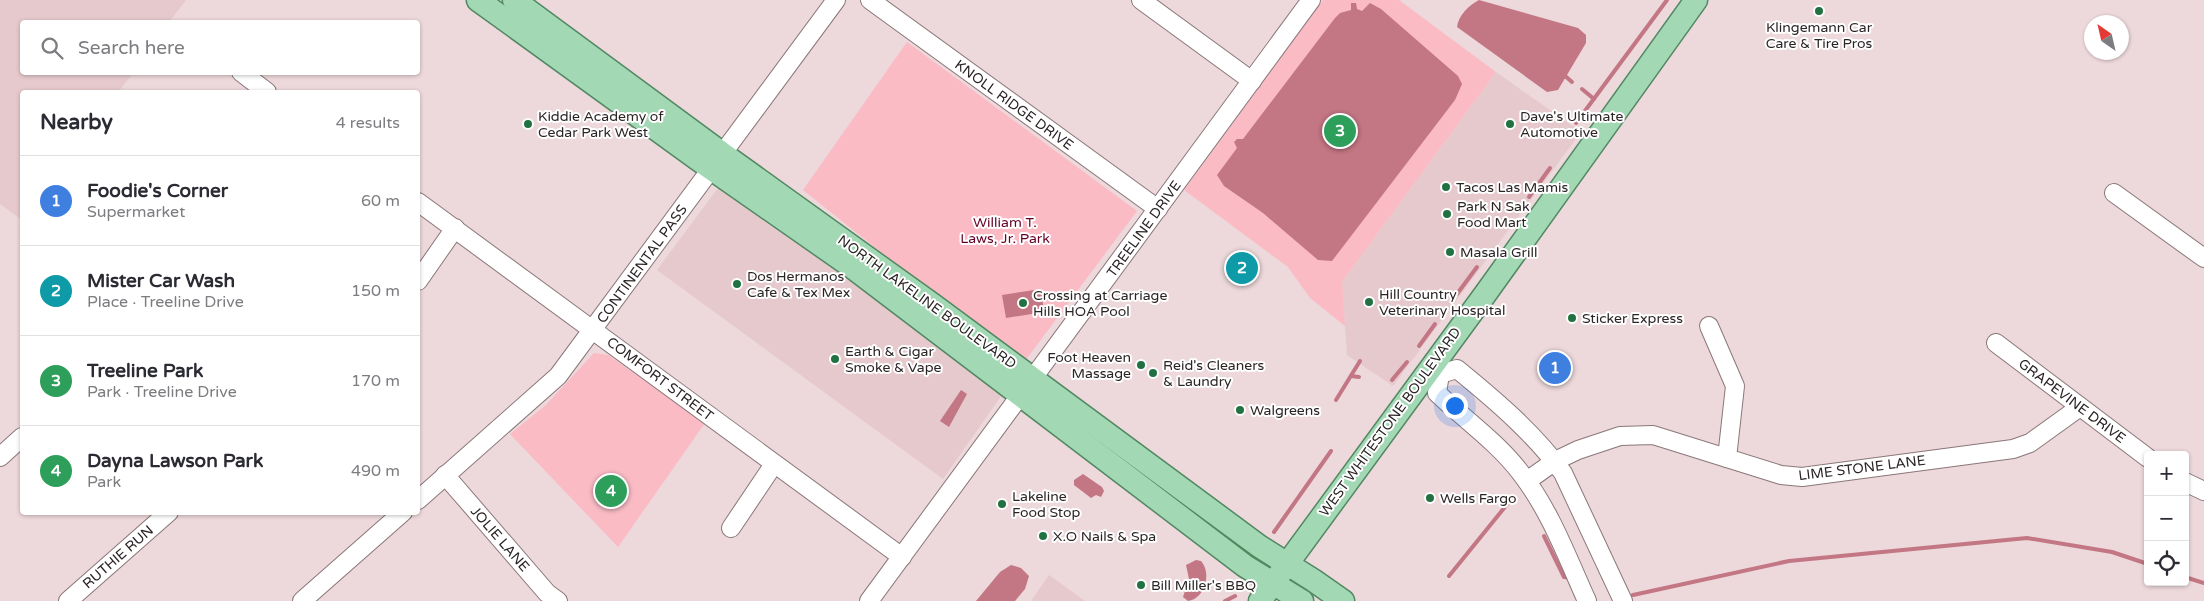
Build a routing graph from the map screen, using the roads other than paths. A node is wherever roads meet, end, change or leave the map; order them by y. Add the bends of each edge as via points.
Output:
1 (478, 0) edge
2 (514, 0) edge
3 (836, 0) edge
4 (870, 0) edge
5 (1140, 0) edge
6 (1310, 0) edge
7 (1696, 0) edge
8 (244, 75) edge
9 (1252, 81) junction
10 (264, 90) edge
11 (717, 162) junction
12 (2114, 193) dead end
13 (420, 203) edge
14 (1158, 209) junction
15 (455, 228) junction
16 (2204, 258) edge
17 (420, 278) edge
18 (1709, 326) dead end
19 (593, 330) junction
20 (1996, 343) dead end
21 (1436, 370) junction
22 (1027, 387) junction
23 (2080, 407) junction
24 (20, 439) edge
25 (2144, 455) edge
26 (0, 457) edge
27 (1727, 458) junction
28 (1554, 461) junction
29 (774, 464) junction
30 (445, 475) junction
31 (1527, 481) junction
32 (2189, 484) edge
33 (2204, 491) edge
34 (420, 498) edge
35 (166, 515) edge
36 (400, 515) edge
37 (731, 528) dead end
38 (902, 557) junction
39 (1286, 564) junction
40 (1266, 592) edge
41 (548, 598) edge
42 (68, 601) edge
43 (302, 601) edge
44 (869, 601) edge
45 (1302, 601) edge
46 (1343, 601) edge
47 (1587, 601) edge
48 (1623, 601) edge

1 - 11 main road, NORTH LAKELINE BOULEVARD
2 - 11 main road, NORTH LAKELINE BOULEVARD
3 - 11 street, CONTINENTAL PASS
4 - 14 street, KNOLL RIDGE DRIVE
5 - 9 street
6 - 9 street, TREELINE DRIVE
7 - 21 main road, WEST WHITESTONE BOULEVARD
8 - 10 street
9 - 14 street, TREELINE DRIVE
11 - 19 street, CONTINENTAL PASS
11 - 22 main road, NORTH LAKELINE BOULEVARD via 933,305
12 - 16 street
13 - 15 street, COMFORT STREET
14 - 22 street, TREELINE DRIVE
15 - 17 street
15 - 19 street, COMFORT STREET
18 - 27 street via 1735,386
19 - 29 street, COMFORT STREET
19 - 30 street, CONTINENTAL PASS via 558,376
20 - 23 street, GRAPEVINE DRIVE
21 - 28 street via 1457,369 1497,402
21 - 31 street via 1437,393 1505,454
21 - 39 main road, WEST WHITESTONE BOULEVARD
22 - 38 street, TREELINE DRIVE
22 - 39 main road, NORTH LAKELINE BOULEVARD via 1173,481
22 - 40 main road, NORTH LAKELINE BOULEVARD via 1244,566
23 - 25 street, GRAPEVINE DRIVE
23 - 27 street, LIME STONE LANE via 2030,443 2013,449 1802,477 1781,475
24 - 26 street
27 - 28 street, LIME STONE LANE via 1653,435 1620,436
28 - 31 street, LIME STONE LANE
28 - 48 street via 1564,473
29 - 37 street
29 - 38 street, COMFORT STREET
30 - 34 street, CONTINENTAL PASS
30 - 41 street, JOLIE LANE
31 - 47 street via 1548,514
32 - 33 street
35 - 42 street, RUTHIE RUN
36 - 43 street
38 - 44 street, TREELINE DRIVE
39 - 40 main road, WEST WHITESTONE BOULEVARD
39 - 46 main road, NORTH LAKELINE BOULEVARD
40 - 45 main road, NORTH LAKELINE BOULEVARD

